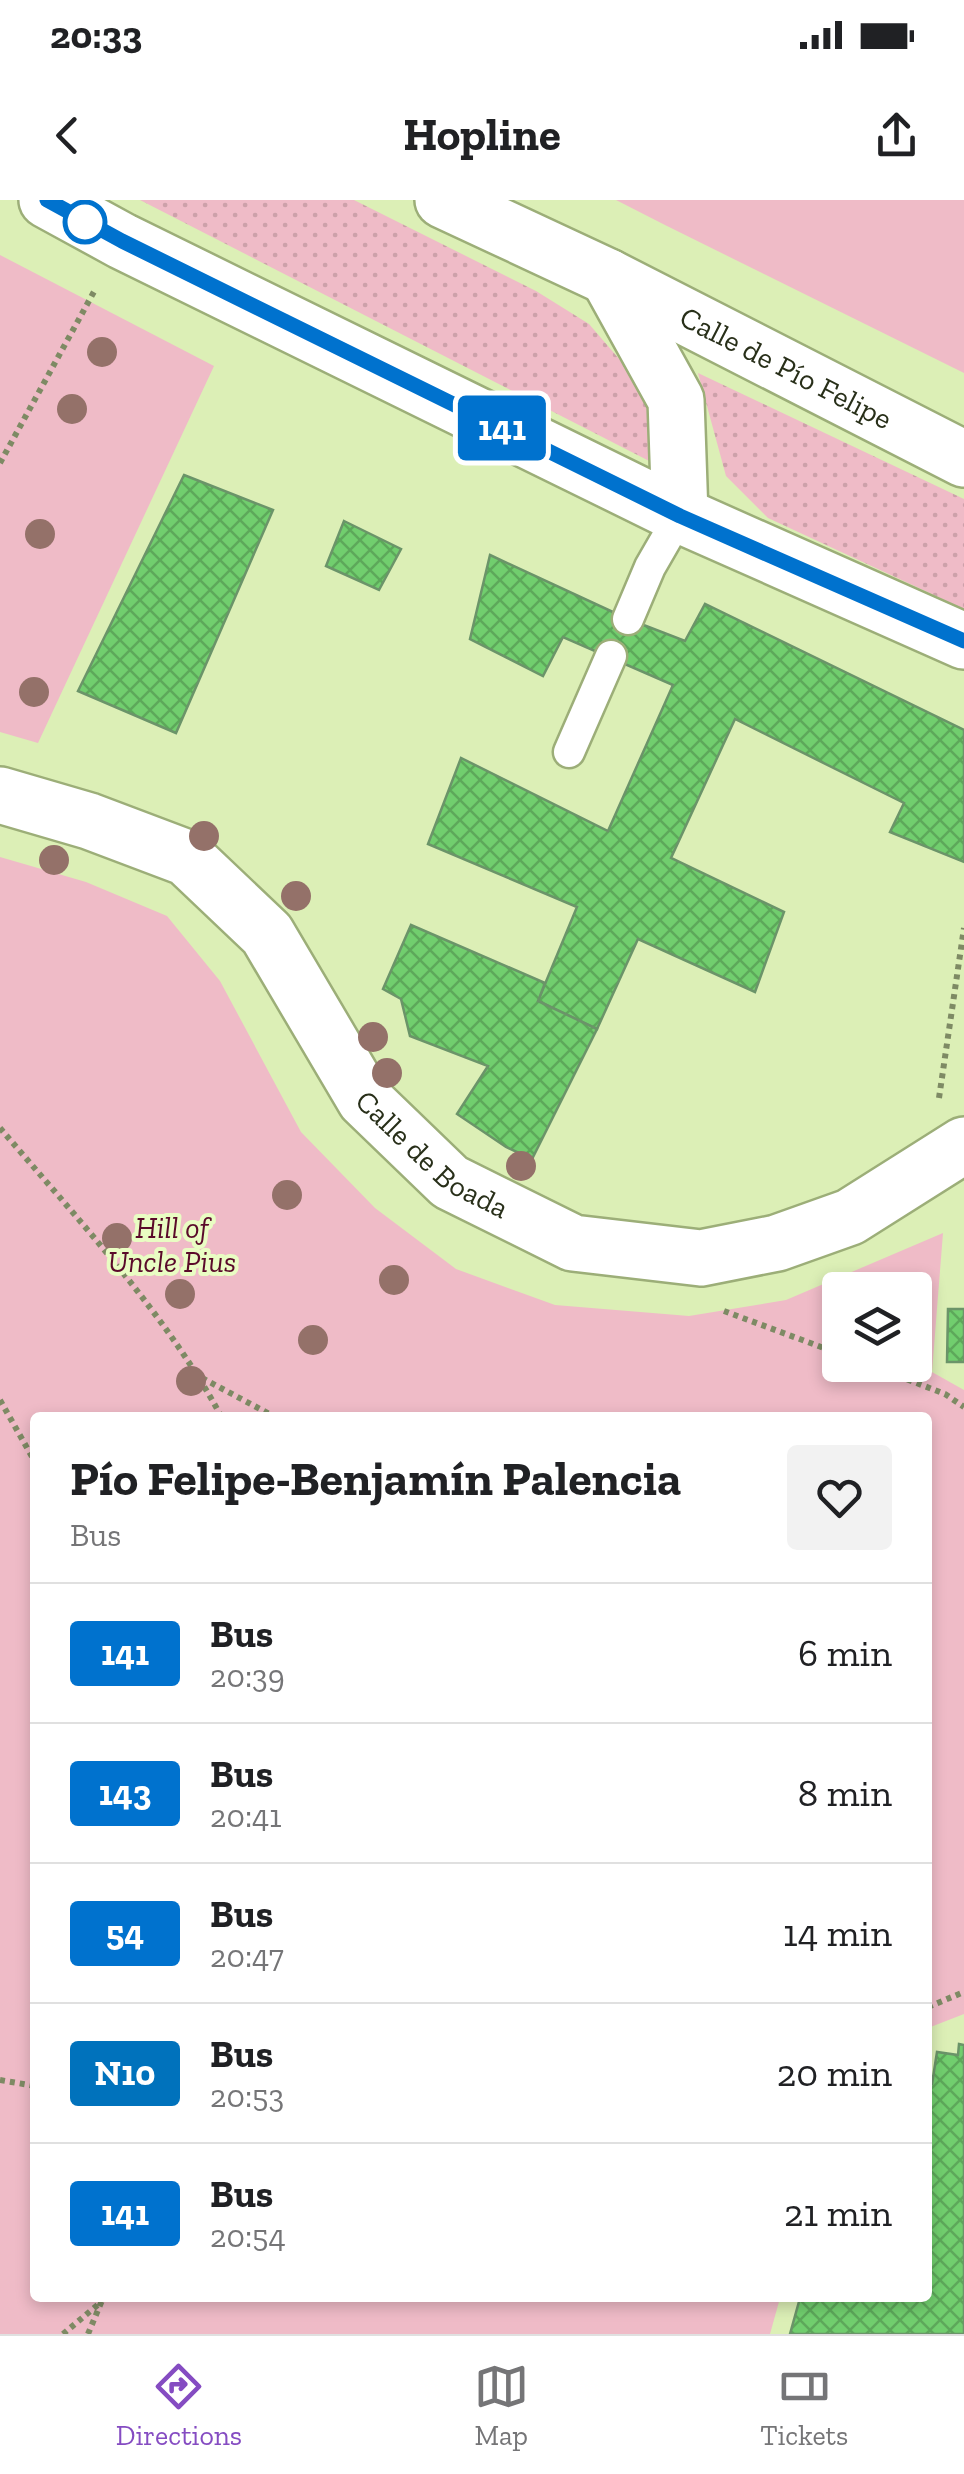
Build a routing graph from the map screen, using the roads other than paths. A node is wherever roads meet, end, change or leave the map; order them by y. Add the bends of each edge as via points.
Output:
1 (47, 200) edge
2 (443, 200) edge
3 (608, 278) junction
4 (964, 460) edge
5 (680, 516) junction
6 (628, 619) dead end
7 (964, 640) edge
8 (611, 656) dead end
9 (569, 752) dead end
10 (0, 795) edge
11 (950, 1130) edge

1 - 5 street
2 - 3 street, Calle de Pío Felipe
3 - 4 street, Calle de Pío Felipe
3 - 5 street, Calle de Pío Felipe via 676,400
5 - 6 lane
5 - 7 street
8 - 9 lane
10 - 11 street, Calle de Boada via 187,858 267,934 365,1100 450,1182 572,1244 701,1258 778,1242 850,1217

